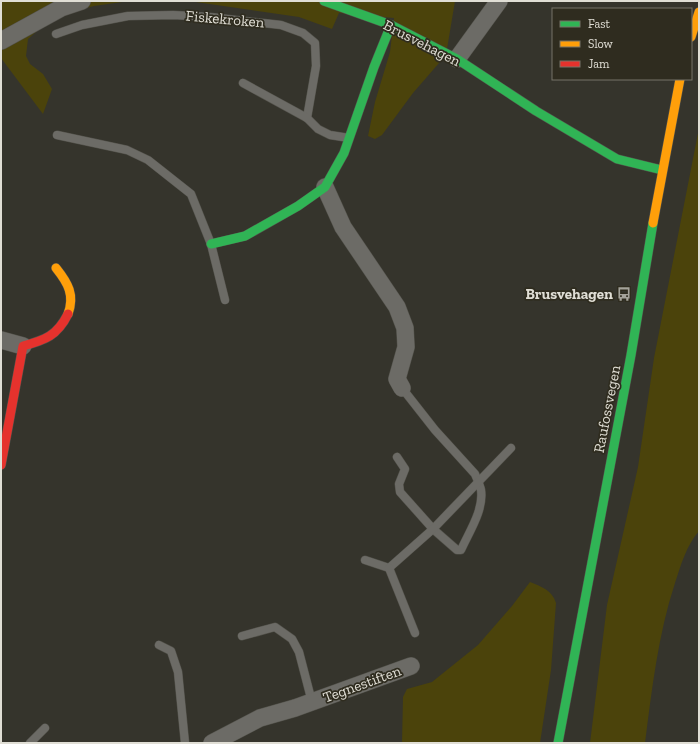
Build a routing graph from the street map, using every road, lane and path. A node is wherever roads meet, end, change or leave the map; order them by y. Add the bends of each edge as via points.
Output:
1 (82, 1) edge
2 (324, 1) edge
3 (499, 1) edge
4 (699, 12) edge
5 (698, 21) edge
6 (391, 25) junction
7 (56, 34) dead end
8 (692, 35) edge
9 (1, 40) edge
10 (457, 60) junction
11 (680, 80) edge
12 (243, 83) dead end
13 (307, 118) junction
14 (56, 135) dead end
15 (349, 138) junction
16 (662, 170) junction
17 (325, 187) junction
18 (211, 244) junction
19 (56, 268) dead end
20 (225, 300) dead end
21 (1, 340) edge
22 (23, 346) junction
23 (402, 388) joint
24 (511, 448) dead end
25 (397, 457) dead end
26 (1, 465) edge
27 (478, 482) junction
28 (434, 529) junction
29 (365, 560) dead end
30 (389, 568) junction
31 (415, 633) dead end
32 (242, 636) dead end
33 (159, 644) dead end
34 (411, 666) dead end
35 (312, 702) junction
36 (45, 728) dead end
37 (234, 738) edge
38 (30, 743) edge
39 (185, 743) edge
40 (212, 743) edge
41 (558, 743) edge

1 - 9 street via 61,8
2 - 6 street, Brusvehagen
3 - 10 street
4 - 5 street
5 - 8 street
6 - 10 street, Brusvehagen
6 - 15 street
7 - 13 lane, Fiskekroken via 82,24 144,14 210,17 282,25 303,33 315,43 316,72
10 - 16 street, Brusvehagen via 600,150 617,159
11 - 16 street, Raufossvegen
12 - 13 lane
13 - 15 lane via 318,129 330,135
14 - 18 lane via 127,150 148,160 191,194
15 - 17 street via 344,153
16 - 41 street, Raufossvegen via 628,371
17 - 18 street via 298,206 245,236
17 - 23 street via 343,227 397,307 405,328 406,348 397,379
18 - 20 lane
19 - 22 street via 67,280 71,310 63,326 46,340
21 - 22 street
22 - 26 street
23 - 27 lane via 435,430 475,474
24 - 27 lane
25 - 28 lane via 405,469 399,484 400,492
27 - 28 lane
27 - 28 lane via 481,490 480,506 460,550
28 - 30 lane
29 - 30 lane
30 - 31 lane
32 - 35 lane, Tegnestiften via 275,627 292,639 299,652
33 - 39 lane via 171,651 178,672
34 - 35 street, Tegnestiften
35 - 37 street, Tegnestiften via 260,718
36 - 38 lane
37 - 40 street, Tegnestiften

